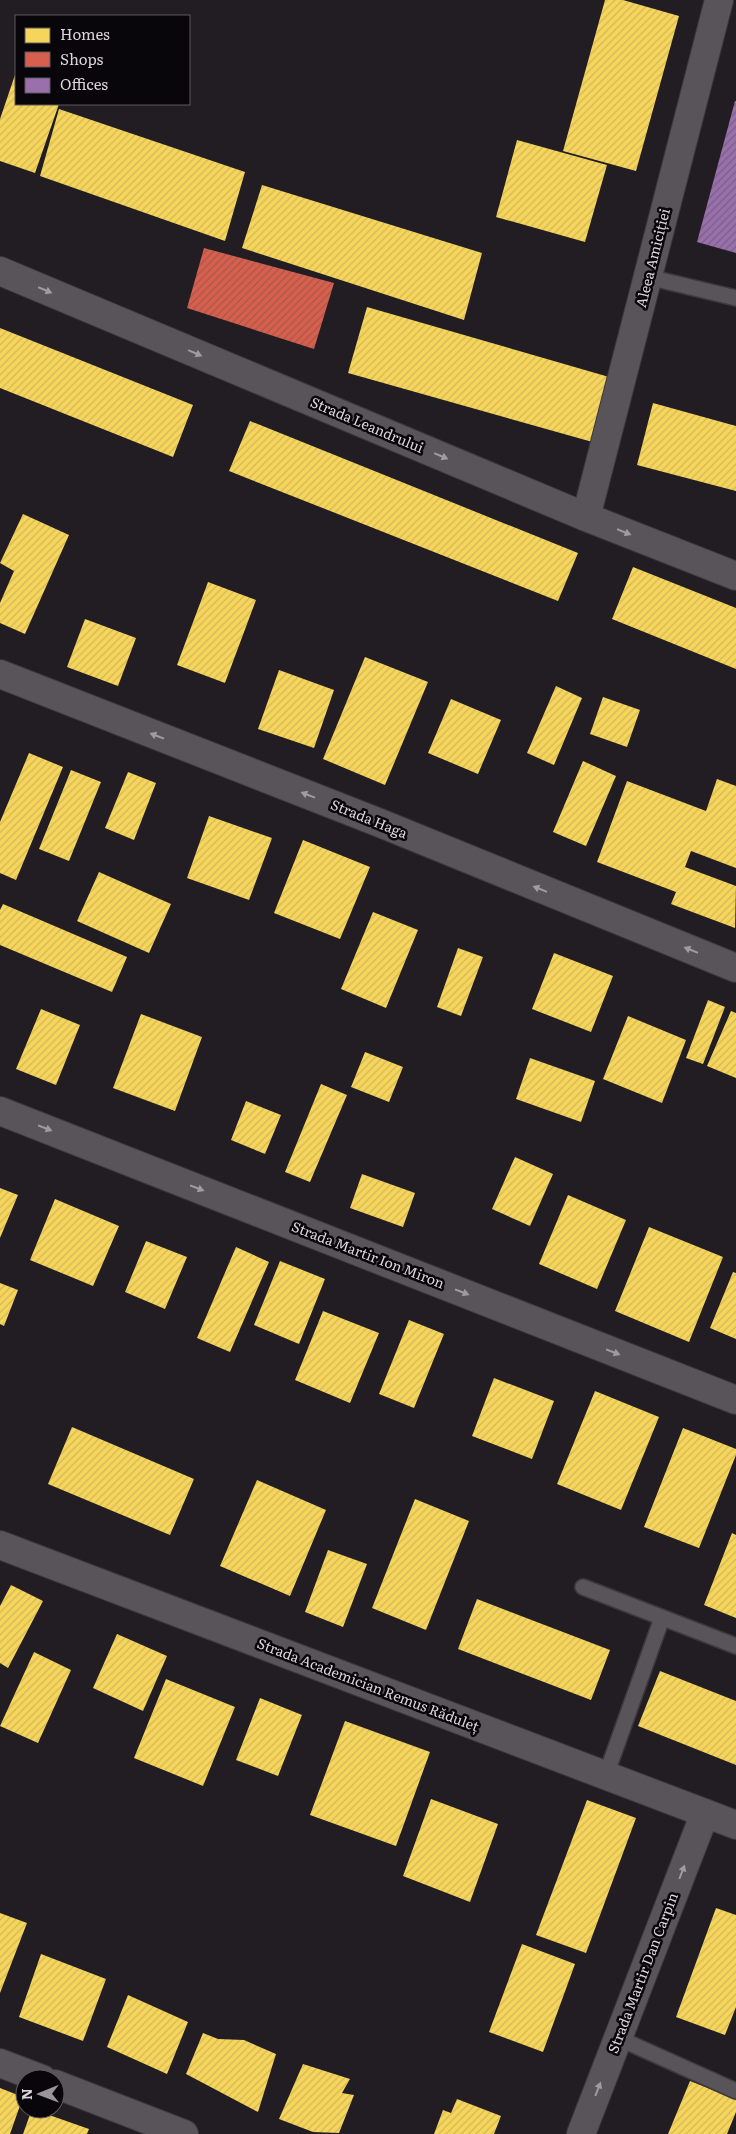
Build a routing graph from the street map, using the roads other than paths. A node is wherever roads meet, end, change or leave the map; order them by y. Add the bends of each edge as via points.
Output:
1 (719, 0) edge
2 (0, 271) edge
3 (648, 277) junction
4 (736, 298) edge
5 (586, 517) junction
6 (736, 576) edge
7 (0, 674) edge
8 (736, 968) edge
9 (0, 1110) edge
10 (736, 1400) edge
11 (0, 1545) edge
12 (583, 1587) dead end
13 (662, 1618) junction
14 (736, 1646) edge
15 (606, 1775) junction
16 (705, 1813) junction
17 (736, 1825) edge
18 (618, 2038) junction
19 (0, 2063) edge
20 (16, 2069) edge
21 (65, 2088) edge
22 (736, 2090) edge
23 (184, 2134) edge
24 (580, 2134) edge

1 - 3 street, Aleea Amiciției
2 -> 5 street, Strada Leandrului
3 - 4 lane
3 - 5 street, Aleea Amiciției
5 -> 6 street, Strada Leandrului
8 -> 7 street, Strada Haga via 380,823
9 -> 10 street, Strada Martir Ion Miron
11 - 15 street, Strada Academician Remus Răduleț
12 - 13 lane
13 - 14 lane
13 - 15 lane
15 - 16 street, Strada Academician Remus Răduleț
16 - 17 street, Strada Academician Remus Răduleț
18 -> 16 street, Strada Martir Dan Carpin
18 - 22 lane
24 -> 18 street, Strada Martir Dan Carpin
19 - 20 street
21 - 23 street

